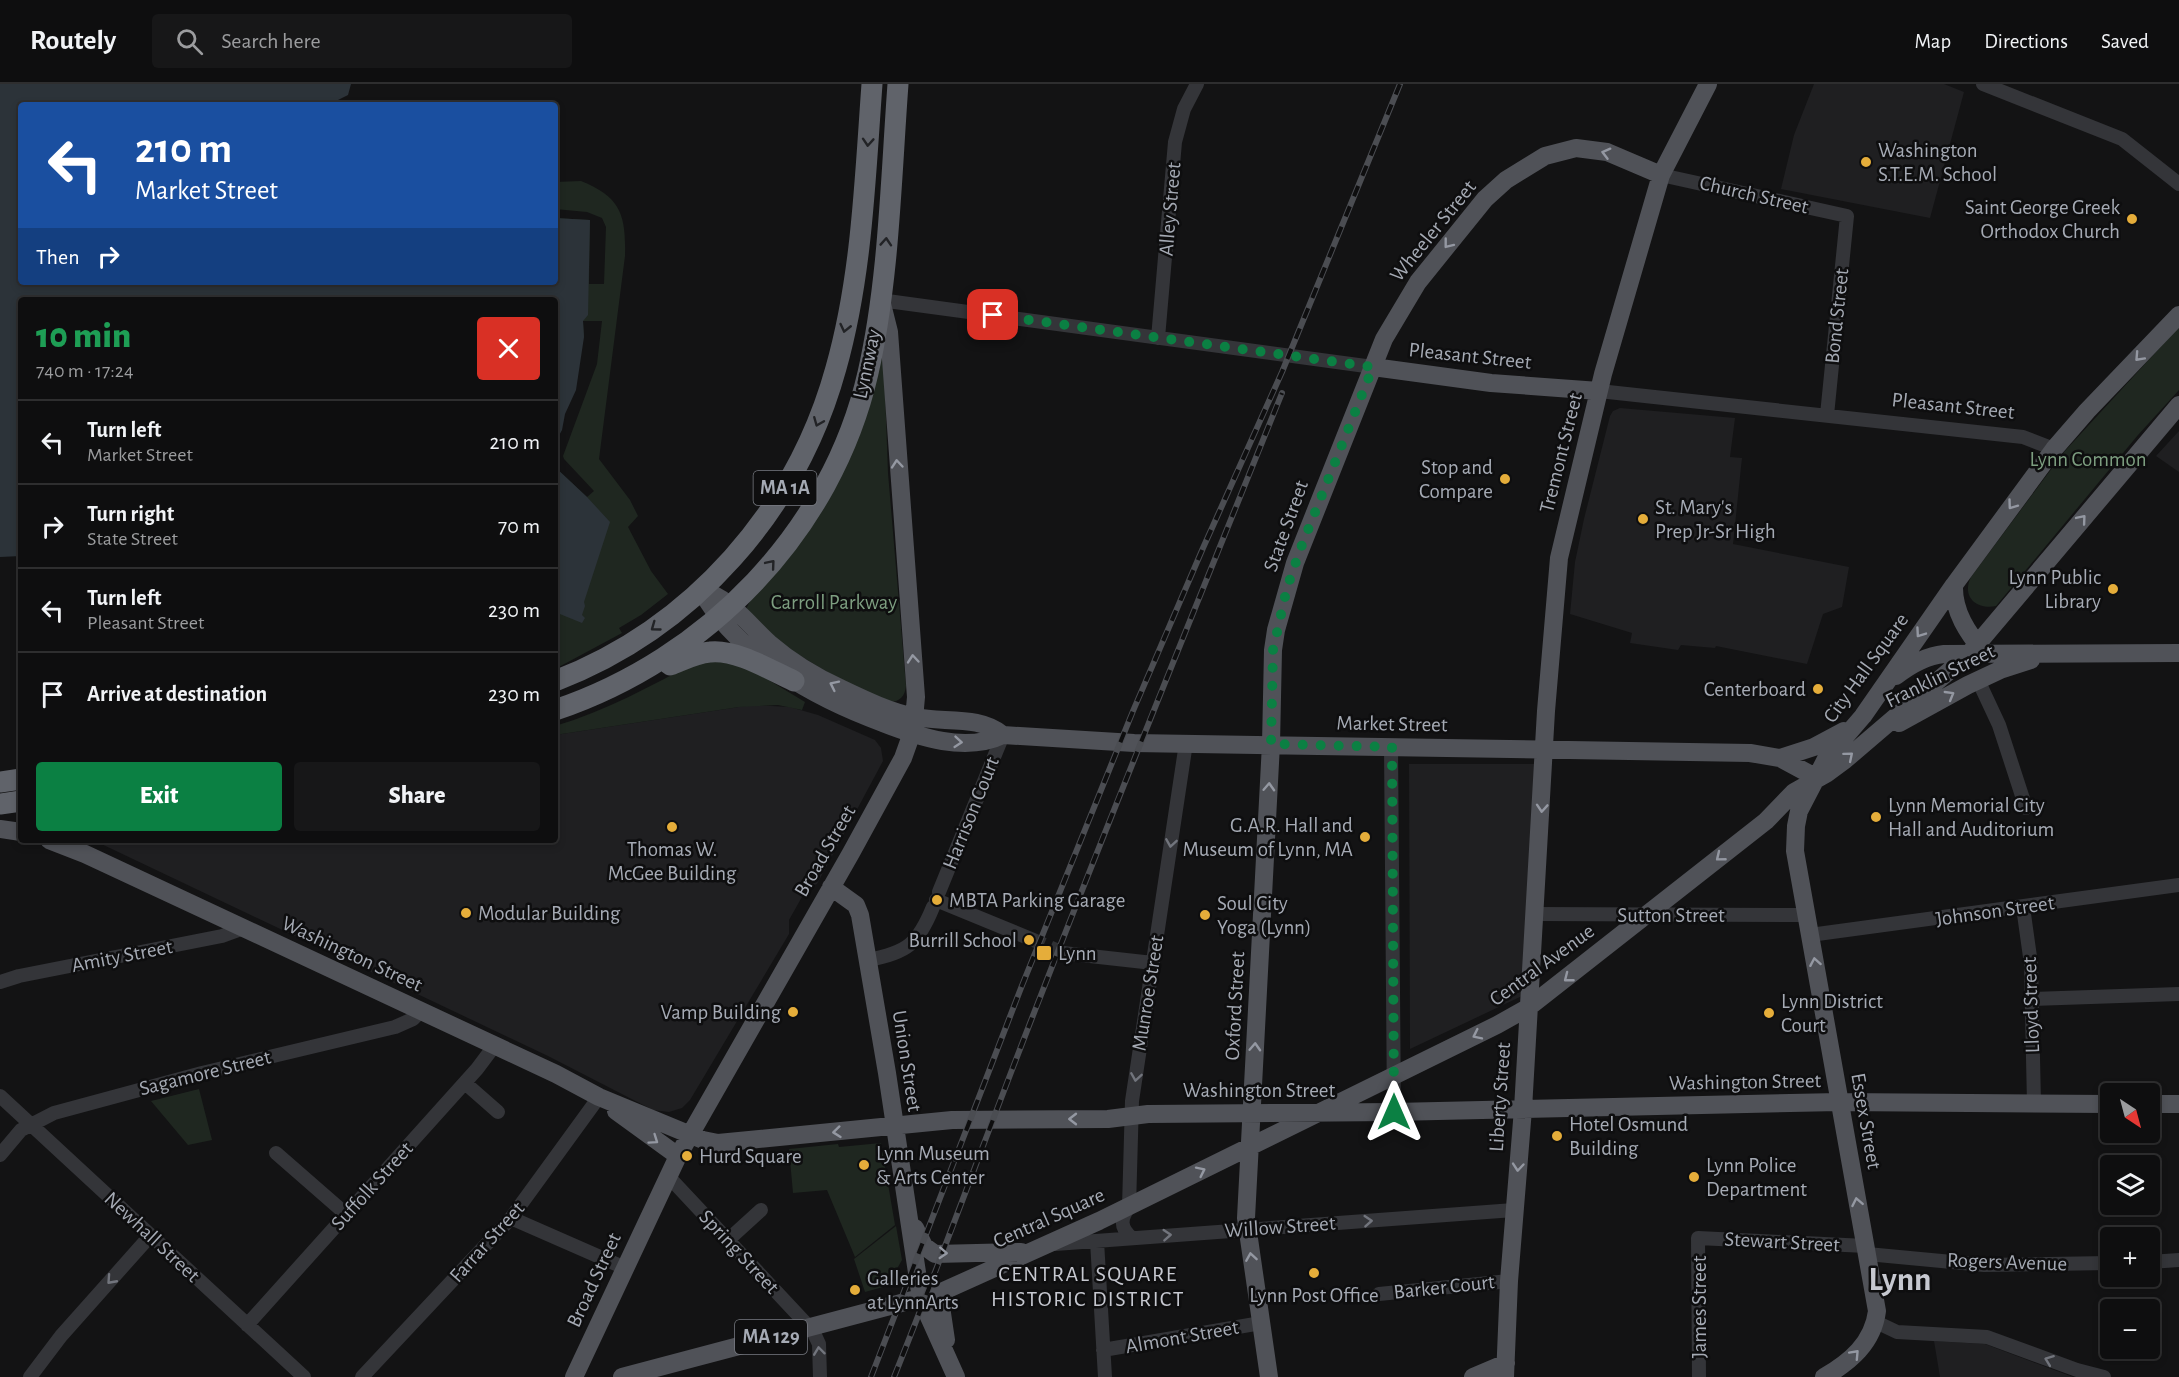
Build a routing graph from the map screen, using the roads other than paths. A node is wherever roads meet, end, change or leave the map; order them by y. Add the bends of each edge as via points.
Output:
1 (872, 84) edge
2 (898, 84) edge
3 (1197, 84) edge
4 (1708, 84) edge
5 (1983, 84) edge
6 (1661, 174) junction
7 (2179, 184) edge
8 (1847, 216) joint
9 (880, 300) junction
10 (2179, 315) edge
11 (1158, 338) junction
12 (1373, 367) junction
13 (1599, 391) junction
14 (2179, 405) edge
15 (1827, 416) junction
16 (2054, 449) junction
17 (1954, 585) junction
18 (701, 590) junction
19 (731, 618) junction
20 (1977, 651) junction
21 (2179, 653) edge
22 (2056, 654) junction
23 (1998, 671) junction
24 (558, 680) edge
25 (1978, 680) junction
26 (794, 681) junction
27 (1881, 690) junction
28 (602, 692) junction
29 (558, 709) edge
30 (885, 716) junction
31 (1863, 716) junction
32 (914, 726) junction
33 (1879, 731) junction
34 (1003, 735) junction
35 (1186, 743) junction
36 (1271, 744) junction
37 (1392, 747) junction
38 (1545, 749) junction
39 (1780, 758) junction
40 (1817, 778) junction
41 (18, 779) edge
42 (0, 782) edge
43 (18, 801) edge
44 (0, 804) edge
45 (2026, 808) dead end
46 (1766, 821) junction
47 (0, 829) edge
48 (18, 832) edge
49 (63, 843) edge
50 (81, 847) edge
51 (1796, 851) junction
52 (2179, 885) edge
53 (831, 887) junction
54 (936, 900) junction
55 (2023, 907) junction
56 (1535, 914) junction
57 (1648, 914) junction
58 (1806, 915) junction
59 (244, 928) junction
60 (1810, 936) junction
61 (1031, 939) tunnel mouth
62 (1063, 953) tunnel mouth
63 (868, 960) junction
64 (1153, 963) junction
65 (0, 982) edge
66 (2179, 994) edge
67 (2032, 999) junction
68 (1529, 1008) junction
69 (421, 1011) junction
70 (495, 1045) junction
71 (1394, 1076) junction
72 (465, 1083) junction
73 (0, 1096) edge
74 (599, 1096) junction
75 (1839, 1102) junction
76 (2034, 1104) junction
77 (2100, 1104) edge
78 (2160, 1104) edge
79 (2179, 1104) edge
80 (1523, 1109) junction
81 (498, 1112) dead end
82 (1394, 1112) junction
83 (1252, 1113) junction
84 (1318, 1113) junction
85 (1131, 1116) junction
86 (31, 1125) junction
87 (895, 1126) junction
88 (690, 1135) junction
89 (1250, 1147) junction
90 (276, 1153) dead end
91 (0, 1155) edge
92 (678, 1156) junction
93 (668, 1176) junction
94 (1129, 1207) junction
95 (761, 1210) dead end
96 (1514, 1210) junction
97 (908, 1213) junction
98 (346, 1215) junction
99 (512, 1218) junction
100 (1246, 1230) junction
101 (150, 1236) junction
102 (1132, 1238) junction
103 (1698, 1238) joint
104 (728, 1240) junction
105 (1097, 1240) junction
106 (1038, 1249) junction
107 (1867, 1250) junction
108 (2179, 1260) edge
109 (2160, 1261) edge
110 (2100, 1263) edge
111 (625, 1268) junction
112 (1509, 1281) junction
113 (939, 1293) junction
114 (1379, 1294) dead end
115 (921, 1299) junction
116 (1876, 1322) junction
117 (1261, 1323) junction
118 (247, 1325) junction
119 (810, 1327) junction
120 (1103, 1350) junction
121 (948, 1356) junction
122 (1506, 1370) edge
123 (30, 1377) edge
124 (304, 1377) edge
125 (362, 1377) edge
126 (574, 1377) edge
127 (622, 1377) edge
128 (820, 1377) edge
129 (956, 1377) edge
130 (1105, 1377) edge
131 (1269, 1377) edge
132 (1473, 1377) edge
133 (1699, 1377) edge
134 (1824, 1377) edge
135 (2104, 1377) edge

1 -> 18 highway, Lynnway / MA 1A via 856,269 826,402 782,494 749,539
9 -> 2 highway, Lynnway
3 - 11 street, Alley Street via 1184,109 1175,142
4 - 6 main road, Tremont Street
5 - 7 street via 2122,139
6 - 8 street, Church Street
6 -> 12 main road, Wheeler Street via 1607,152 1576,148 1545,156 1506,180 1472,214 1418,282 1384,339
6 - 13 main road, Tremont Street
8 - 15 street, Bond Street
9 - 11 street, Pleasant Street
19 -> 9 highway, Lynnway via 812,507 832,470 863,392
32 -> 9 main road, Broad Street via 916,698 889,333
10 -> 16 main road, City Hall Square
11 - 12 street, Pleasant Street
12 - 13 main road, Pleasant Street via 1491,383
12 - 36 main road, State Street via 1287,588 1273,650
13 - 15 street, Pleasant Street
13 - 38 main road, Tremont Street via 1557,570
20 -> 14 main road, City Hall Square
15 - 16 street, Pleasant Street via 2023,437
16 -> 17 main road, City Hall Square
17 - 20 main road via 1959,613
17 -> 27 main road, City Hall Square
18 - 19 main road
18 -> 24 highway, Lynnway via 636,641
19 - 26 main road via 767,662
19 - 28 highway, Lynnway
30 -> 19 main road via 806,670
20 - 22 main road, Franklin Street
20 - 23 main road
20 - 27 main road, Franklin Street via 1927,658 1904,670
20 - 33 main road, City Hall Square
21 - 22 main road, Franklin Street
22 - 23 main road, Franklin Street
23 - 25 main road, Franklin Street
33 -> 25 main road, Franklin Street
25 - 45 street via 1996,717
26 - 28 highway via 737,656 711,652
26 - 30 main road via 822,697
27 - 31 main road, City Hall Square
28 - 29 highway, Lynnway
30 - 32 main road, Market Street
31 - 39 main road, Market Street via 1829,741
31 - 40 main road, City Hall Square via 1826,759
32 - 34 main road, Market Street via 934,739 976,743
32 - 53 main road, Broad Street via 903,758
40 -> 33 main road, City Hall Square
34 - 35 main road, Market Street
34 - 54 street, Harrison Court
35 - 36 main road, Market Street
35 -> 64 street, Munroe Street
36 - 37 main road, Market Street
83 -> 36 main road, Oxford Street
37 - 38 main road, Market Street
37 - 71 street
38 - 39 main road, Market Street via 1750,753
38 -> 56 main road, Liberty Street
39 - 40 main road, Market Street
40 - 46 main road, City Hall Square via 1794,792
40 - 51 main road, City Hall Square via 1799,811
41 - 42 highway
43 - 44 highway
46 - 51 main road via 1775,819 1782,823
46 -> 57 main road, Central Avenue
47 - 48 main road
49 - 50 main road, Washington Street
50 - 59 main road, Washington Street
51 - 58 main road, Essex Street
52 - 55 street, Johnson Street
53 - 63 main road, Union Street via 857,907
53 - 88 main road, Broad Street
54 - 61 street
54 - 63 street, Harrison Court via 920,936 906,949
55 - 60 street, Johnson Street
55 - 67 street, Lloyd Street
56 - 57 street, Sutton Street
56 - 68 main road, Liberty Street
57 - 58 street, Sutton Street
57 -> 68 main road, Central Avenue
58 - 60 main road, Essex Street
59 - 65 street, Amity Street via 222,936
59 - 69 main road, Washington Street
75 -> 60 main road, Essex Street
62 - 64 street
63 - 87 main road, Union Street
64 -> 85 street, Munroe Street
66 - 67 street
67 - 76 street, Lloyd Street
68 -> 71 main road, Central Avenue
68 - 80 main road, Liberty Street
69 - 70 main road, Washington Street
69 - 86 street, Sagamore Street via 395,1028 184,1078 54,1113
70 - 72 street, Suffolk Street
70 - 74 main road, Washington Street
71 - 82 street
71 - 84 main road, Central Avenue
72 - 81 street
72 - 98 street, Suffolk Street
73 - 86 street, Newhall Street
74 - 88 main road, Washington Street
74 -> 92 main road, Washington Street
74 - 99 street, Farrar Street
75 - 76 main road, Washington Street / MA 129
75 - 80 main road, Washington Street / MA 129
107 -> 75 main road, Essex Street
76 - 77 main road, Washington Street / MA 129
78 - 79 main road
80 - 82 main road, Washington Street / MA 129
80 -> 96 main road, Liberty Street
82 - 84 main road, Washington Street / MA 129
83 - 84 main road, Washington Street / MA 129
83 - 85 main road, Washington Street / MA 129
83 - 89 main road, Oxford Street
84 - 89 main road, Central Avenue / MA 129
85 -> 87 main road, Washington Street / MA 129 via 971,1119
85 - 94 street, Munroe Street
86 - 91 street, Sagamore Street via 17,1134
86 - 101 street, Newhall Street
87 -> 88 main road, Washington Street / MA 129 via 723,1143
87 - 97 main road, Union Street
88 - 92 main road, Broad Street
94 -> 89 main road, Central Avenue / MA 129
89 - 100 main road, Oxford Street
90 - 98 street
92 - 93 main road, Broad Street
93 - 104 street, Spring Street
93 - 111 main road, Broad Street
94 - 102 street, Munroe Street via 1122,1222
94 - 106 main road, Central Square / MA 129
95 - 104 street
100 -> 96 street, Willow Street
96 - 112 main road, Liberty Street
97 -> 106 main road via 921,1242 935,1254
97 - 115 main road, Union Street
98 - 118 street, Suffolk Street
99 - 111 street
99 - 125 street, Farrar Street
102 -> 100 street, Willow Street
117 -> 100 main road, Oxford Street
101 - 118 street, Newhall Street
101 -> 123 street
102 - 105 street, Willow Street
103 - 107 street, Stewart Street
103 - 133 street, James Street
104 - 119 street, Spring Street
105 - 106 street, Willow Street
105 - 120 street
106 - 113 main road, Central Square / MA 129
107 - 110 street, Rogers Avenue via 1984,1265
107 - 116 main road, Essex Street
108 - 109 street
111 - 126 main road, Broad Street
112 - 114 street, Barker Court
112 - 122 main road, Liberty Street
113 - 115 main road, Central Square / MA 129
113 - 121 main road, Union Street
115 - 119 main road, MA 129
115 - 121 main road, Union Street
134 -> 116 main road via 1857,1353
135 -> 116 street via 1987,1337 1897,1332
117 - 120 street, Almont Street
117 - 131 main road, Oxford Street
118 - 124 street, Newhall Street
119 - 127 main road, MA 129
128 -> 119 street via 819,1344
120 - 130 street
121 - 129 main road, Union Street
122 - 132 main road

